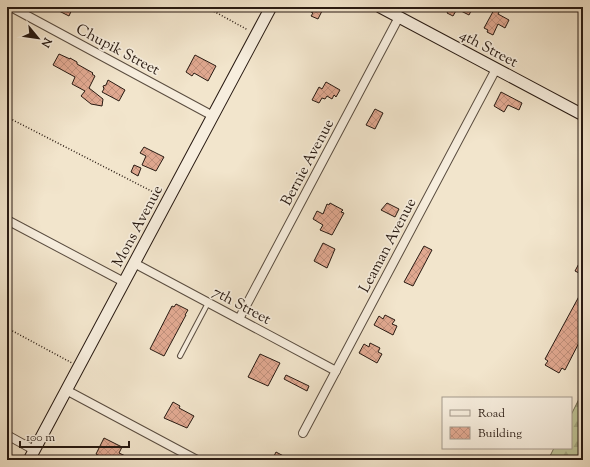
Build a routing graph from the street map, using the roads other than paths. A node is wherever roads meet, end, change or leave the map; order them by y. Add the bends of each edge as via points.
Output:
1 (11, 7) edge
2 (271, 7) edge
3 (380, 7) edge
4 (399, 17) junction
5 (496, 70) junction
6 (583, 115) edge
7 (213, 116) junction
8 (7, 220) edge
9 (134, 263) junction
10 (124, 282) junction
11 (208, 303) junction
12 (239, 319) junction
13 (180, 356) dead end
14 (336, 372) junction
15 (66, 390) junction
16 (303, 433) dead end
17 (7, 435) edge
18 (34, 450) junction
19 (29, 460) edge
20 (197, 460) edge

1 - 7 street, Chupik Street
2 - 7 street, Mons Avenue
3 - 4 street, 4th Street
4 - 5 street, 4th Street
4 - 12 street, Bernie Avenue
5 - 6 street, 4th Street
5 - 14 street, Leaman Avenue
7 - 9 street, Mons Avenue
8 - 10 street
9 - 10 street, Mons Avenue
9 - 11 street, 7th Street
10 - 15 street, Mons Avenue
11 - 12 street, 7th Street
11 - 13 lane
12 - 14 street, 7th Street
14 - 16 street, Leaman Avenue
15 - 18 street, Mons Avenue
15 - 20 street
17 - 18 street
18 - 19 street, Mons Avenue

